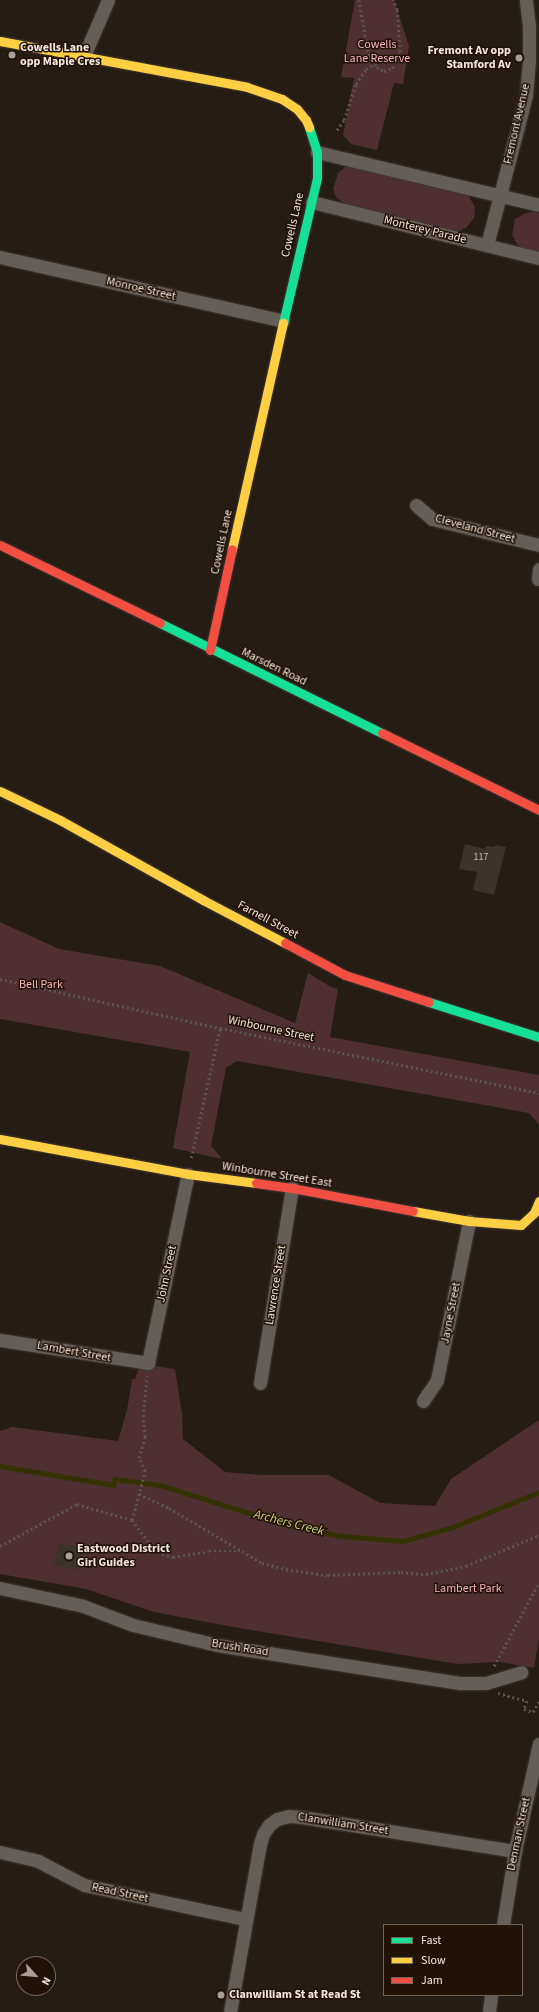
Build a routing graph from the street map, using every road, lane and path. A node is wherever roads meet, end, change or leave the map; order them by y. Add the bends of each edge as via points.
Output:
1 (108, 0) edge
2 (359, 0) edge
3 (393, 0) edge
4 (526, 0) edge
5 (0, 41) edge
6 (84, 56) junction
7 (375, 64) junction
8 (337, 130) dead end
9 (317, 152) junction
10 (500, 195) junction
11 (312, 202) junction
12 (539, 205) edge
13 (487, 245) junction
14 (0, 257) edge
15 (539, 258) edge
16 (283, 321) junction
17 (416, 505) dead end
18 (0, 545) edge
19 (539, 545) edge
20 (210, 650) junction
21 (0, 791) edge
22 (539, 810) edge
23 (0, 979) edge
24 (220, 1028) junction
25 (539, 1037) edge
26 (539, 1093) edge
27 (0, 1139) edge
28 (188, 1174) junction
29 (292, 1188) junction
30 (539, 1201) edge
31 (469, 1221) junction
32 (0, 1340) edge
33 (148, 1363) junction
34 (260, 1383) dead end
35 (423, 1401) dead end
36 (139, 1494) junction
37 (132, 1520) junction
38 (539, 1535) edge
39 (0, 1546) edge
40 (242, 1551) junction
41 (539, 1582) edge
42 (0, 1588) edge
43 (521, 1672) dead end
44 (486, 1683) junction
45 (539, 1701) edge
46 (539, 1744) edge
47 (515, 1851) junction
48 (0, 1852) edge
49 (245, 1919) junction
50 (503, 1924) edge
51 (491, 1996) edge
52 (230, 2012) edge
53 (489, 2012) edge

1 - 6 street
2 - 7 path via 369,56
3 - 7 path via 397,10 400,52 392,68 384,70
4 - 10 street, Fremont Avenue via 529,26 526,95
5 - 6 street, Cowells Lane
6 - 9 street, Cowells Lane via 247,87 282,99 297,109 306,120
7 - 8 path via 366,69 356,84 344,120
9 - 10 street
9 - 11 street, Cowells Lane via 317,178
10 - 12 street
10 - 13 street, Fremont Avenue
11 - 13 street, Monterey Parade
11 - 16 street, Cowells Lane
13 - 15 street, Monterey Parade
14 - 16 street, Monroe Street
16 - 20 street, Cowells Lane
17 - 19 street, Cleveland Street via 432,519
18 - 20 street, Marsden Road
20 - 22 street, Marsden Road
21 - 25 street, Farnell Street via 60,820 345,975
23 - 24 path, Winbourne Street
24 - 26 path, Winbourne Street
24 - 28 path
27 - 28 street, Winbourne Street East
28 - 29 street, Winbourne Street East
28 - 33 street, John Street
29 - 31 street, Winbourne Street East
29 - 34 street, Lawrence Street
30 - 31 street, Winbourne Street East via 534,1213 521,1225
31 - 35 street, Jayne Street via 437,1380
32 - 33 street, Lambert Street
33 - 36 path via 143,1417 145,1437 139,1458 145,1471
36 - 37 path
36 - 40 path via 169,1508
37 - 39 path via 77,1504
37 - 40 path via 162,1554 173,1557 209,1551
38 - 40 path via 466,1566 426,1574 401,1572 328,1575 262,1563
41 - 44 path
42 - 44 street, Brush Road via 83,1606 133,1625 217,1645 461,1683
43 - 44 street, Brush Road
44 - 45 path via 488,1691 527,1701 524,1710 533,1712
46 - 47 street, Denman Street
47 - 49 street, Clanwilliam Street via 308,1818 283,1817 269,1825 263,1834
47 - 50 street, Denman Street
48 - 49 street, Read Street via 38,1861 84,1886
49 - 52 street, Clanwilliam Street
51 - 53 street

